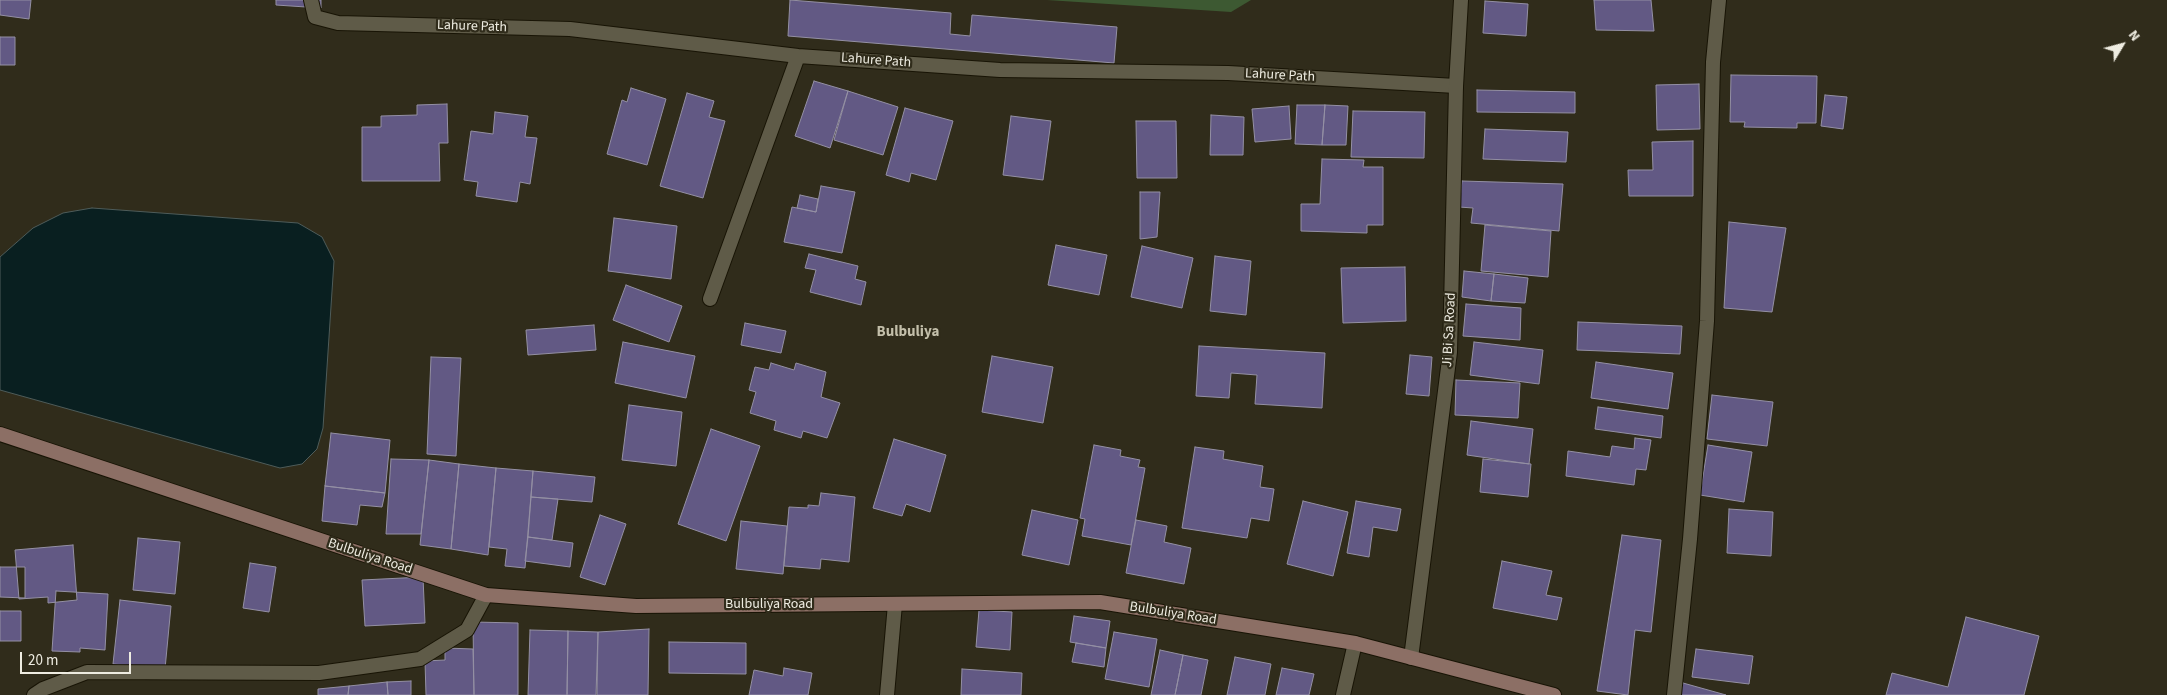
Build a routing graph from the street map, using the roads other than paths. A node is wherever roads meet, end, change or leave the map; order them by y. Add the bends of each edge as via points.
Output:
1 (311, 0) edge
2 (1461, 0) edge
3 (1719, 0) edge
4 (798, 56) junction
5 (1456, 86) junction
6 (710, 299) dead end
7 (0, 434) edge
8 (486, 595) junction
9 (895, 604) junction
10 (1354, 643) junction
11 (1411, 658) junction
12 (34, 695) edge
13 (887, 695) edge
14 (1343, 695) edge
15 (1554, 695) edge
16 (1674, 695) edge

1 - 4 street, Lahure Path via 315,17 338,23 570,29
2 - 5 street, Ji Bi Sa Road
3 - 16 street via 1713,62 1707,321
4 - 5 street, Lahure Path via 1000,70 1228,73
4 - 6 street
5 - 11 street, Ji Bi Sa Road via 1450,352
7 - 8 main road, Bulbuliya Road
8 - 9 main road, Bulbuliya Road via 636,606
8 - 12 street via 467,630 420,659 319,673 87,672
9 - 10 main road, Bulbuliya Road via 1100,602
9 - 13 street
10 - 11 main road, Bulbuliya Road
10 - 14 street
11 - 15 main road, Bulbuliya Road

